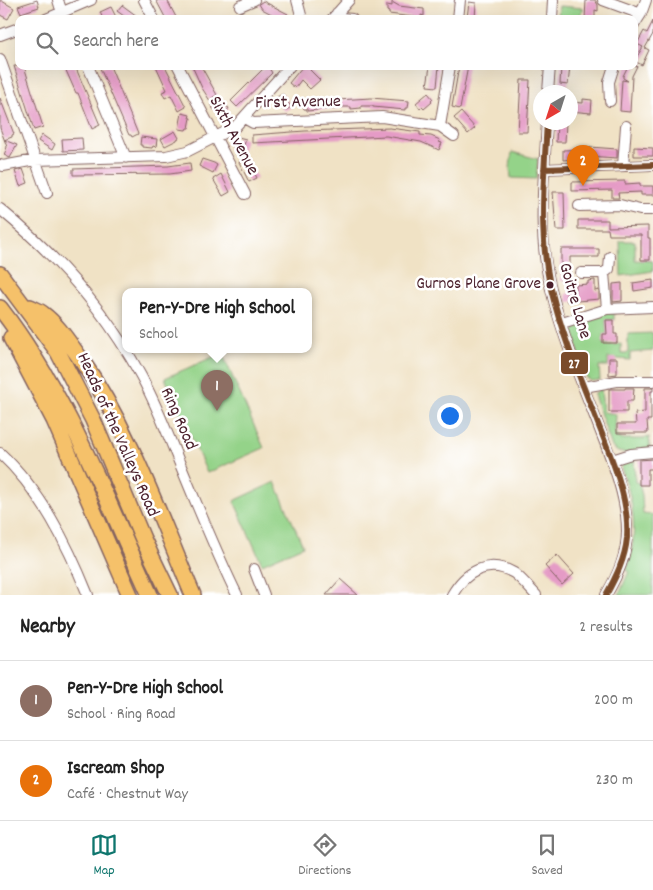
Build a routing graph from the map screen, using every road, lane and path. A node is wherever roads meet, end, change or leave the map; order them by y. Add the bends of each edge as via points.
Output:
1 (58, 0) edge
2 (91, 0) edge
3 (144, 0) edge
4 (254, 0) edge
5 (297, 0) edge
6 (349, 0) edge
7 (460, 0) edge
8 (553, 0) edge
9 (603, 0) edge
10 (646, 0) edge
11 (240, 6) dead end
12 (65, 14) edge
13 (641, 14) junction
14 (152, 15) edge
15 (301, 15) edge
16 (336, 15) edge
17 (458, 15) edge
18 (552, 15) edge
19 (638, 19) edge
20 (15, 29) edge
21 (0, 35) edge
22 (0, 59) edge
23 (90, 70) edge
24 (180, 70) edge
25 (286, 70) edge
26 (449, 70) edge
27 (550, 70) edge
28 (613, 70) edge
29 (549, 85) edge
30 (610, 101) dead end
31 (244, 118) junction
32 (440, 126) junction
33 (626, 126) dead end
34 (546, 130) edge
35 (454, 136) dead end
36 (215, 138) junction
37 (126, 158) junction
38 (35, 160) junction
39 (0, 165) edge
40 (653, 165) edge
41 (624, 166) junction
42 (544, 169) junction
43 (47, 193) dead end
44 (245, 194) dead end
45 (579, 206) dead end
46 (0, 209) edge
47 (653, 210) edge
48 (610, 257) dead end
49 (581, 273) dead end
50 (604, 273) junction
51 (0, 274) edge
52 (24, 304) junction
53 (653, 307) edge
54 (607, 309) junction
55 (4, 313) edge
56 (562, 323) junction
57 (122, 346) edge
58 (126, 353) edge
59 (653, 381) edge
60 (584, 387) junction
61 (653, 452) edge
62 (0, 453) edge
63 (612, 460) junction
64 (254, 569) dead end
65 (88, 595) edge
66 (130, 595) edge
67 (150, 595) edge
68 (170, 595) edge
69 (194, 595) edge
70 (237, 595) edge
71 (264, 595) edge
72 (452, 595) edge
73 (536, 595) edge
74 (606, 595) edge

1 - 12 street
2 - 12 street
3 - 14 street
4 - 11 street
5 - 15 street
6 - 16 street
7 - 17 street
8 - 18 street
9 - 13 street
10 - 13 street
13 - 19 street
20 - 21 street
22 - 38 street
23 - 37 street
24 - 36 street, Sixth Avenue
25 - 31 street
26 - 32 street
27 - 29 street
28 - 30 street
31 - 32 street, First Avenue via 253,123 382,117
31 - 36 street, First Avenue via 236,127
32 - 35 street, First Avenue
33 - 41 street
34 - 42 street, Goitre Lane
36 - 37 street, First Avenue via 188,151 166,156
36 - 44 street, Sixth Avenue
37 - 38 street, First Avenue
38 - 39 street, First Avenue
38 - 43 street
40 - 41 street
41 - 42 street
42 - 56 street, Goitre Lane via 543,240 551,288
45 - 47 street via 620,205
46 - 57 street, Ring Road via 79,285
48 - 50 street via 609,269
49 - 50 street
50 - 54 street
51 - 52 highway, Heads of the Valleys Road
52 - 68 highway, Heads of the Valleys Road via 58,352 88,411
52 - 69 highway via 43,314 91,374 145,479
53 - 54 street
54 - 56 street
55 - 66 highway via 9,335 54,420
55 - 67 highway, Heads of the Valleys Road via 65,409 98,475
56 - 60 street, Goitre Lane
58 - 70 street, Ring Road via 159,414
59 - 60 street via 617,381
60 - 63 street, Goitre Lane
61 - 63 street
62 - 65 street via 50,514
63 - 74 street, Goitre Lane via 623,499 628,534 618,575
64 - 71 street
72 - 73 street via 465,577 486,567 513,573

